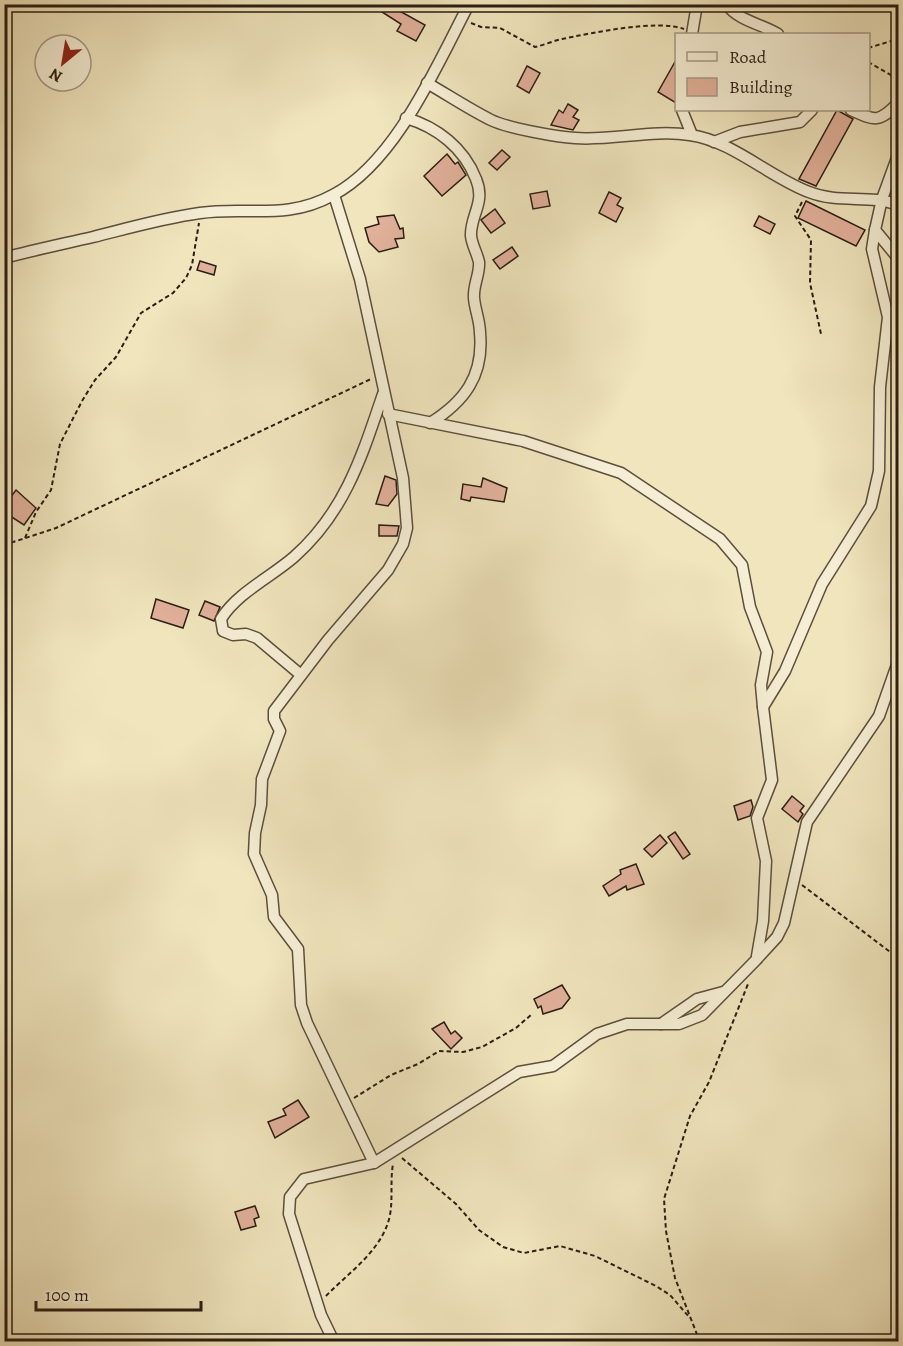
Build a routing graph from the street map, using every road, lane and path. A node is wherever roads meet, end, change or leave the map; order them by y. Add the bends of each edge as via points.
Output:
1 (469, 4) edge
2 (697, 4) edge
3 (726, 4) edge
4 (462, 18) junction
5 (689, 33) edge
6 (692, 33) edge
7 (776, 33) edge
8 (898, 39) edge
9 (870, 47) edge
10 (870, 63) edge
11 (898, 79) edge
12 (427, 83) junction
13 (898, 103) edge
14 (682, 111) edge
15 (811, 111) edge
16 (854, 111) edge
17 (406, 118) junction
18 (692, 135) junction
19 (714, 142) junction
20 (898, 155) edge
21 (810, 192) junction
22 (334, 195) junction
23 (882, 199) junction
24 (898, 205) edge
25 (204, 212) junction
26 (875, 230) junction
27 (4, 258) edge
28 (898, 258) edge
29 (821, 334) dead end
30 (380, 375) junction
31 (383, 392) junction
32 (388, 414) junction
33 (430, 423) junction
34 (25, 538) junction
35 (4, 544) edge
36 (898, 662) edge
37 (301, 675) junction
38 (763, 707) junction
39 (795, 880) junction
40 (898, 958) edge
41 (756, 960) junction
42 (750, 979) dead end
43 (723, 992) junction
44 (532, 1014) dead end
45 (661, 1024) junction
46 (345, 1100) junction
47 (397, 1151) junction
48 (374, 1163) junction
49 (318, 1305) junction
50 (692, 1320) junction
51 (334, 1341) edge
52 (700, 1341) edge

1 - 4 street
2 - 6 street
3 - 7 street via 745,20
4 - 5 path via 481,27 500,28 535,47 560,39 646,26 670,26
4 - 12 street
8 - 9 path
10 - 11 path
12 - 17 street
12 - 18 street via 506,125 575,138
13 - 16 street via 883,118
14 - 18 street
15 - 19 street via 800,122 740,132
17 - 22 street via 371,164
17 - 33 street via 423,123 450,142 473,172 480,197 471,230 479,263 474,297 481,335 477,367 457,404
18 - 19 street
19 - 21 street
20 - 23 street
21 - 23 street via 837,199
21 - 29 path via 795,216 811,240 810,283
22 - 25 street via 279,212
22 - 30 street via 360,279
23 - 24 street
23 - 26 street
25 - 27 street via 150,220
25 - 34 path via 195,234 190,272 173,293 141,313 116,357 90,388 63,436 51,490
26 - 28 street
26 - 38 street via 872,249 888,317 874,497 815,597 785,671
30 - 31 street
30 - 34 path via 56,528
31 - 32 street
31 - 37 street via 360,465 346,492 297,555 221,619 220,625 228,634 257,638
32 - 33 street
32 - 37 street via 407,506 403,544 388,570
33 - 38 street via 523,441 621,473 725,543 745,574 750,607 768,652 761,685
34 - 35 path
36 - 39 street via 887,699 874,724 807,822
37 - 46 street via 274,711 280,732 262,779 254,854 272,895 274,917 298,949 301,1005 307,1023
38 - 41 street via 772,783 757,818 766,861 763,921
39 - 40 path
39 - 41 street via 784,923
41 - 43 street
42 - 50 path via 709,1082 690,1116 664,1199 675,1278
43 - 45 street via 697,999
43 - 45 street via 702,1015 689,1022
44 - 46 path via 482,1047 462,1052 439,1051 380,1081 360,1096
45 - 47 street via 627,1024 597,1034 553,1066 519,1072 428,1127
46 - 48 street
47 - 48 street
47 - 49 path via 386,1228 366,1258
47 - 50 path via 456,1204 478,1230 503,1247 524,1252 560,1246 595,1256 670,1295
48 - 49 street via 304,1179 288,1202
49 - 51 street
50 - 52 path

